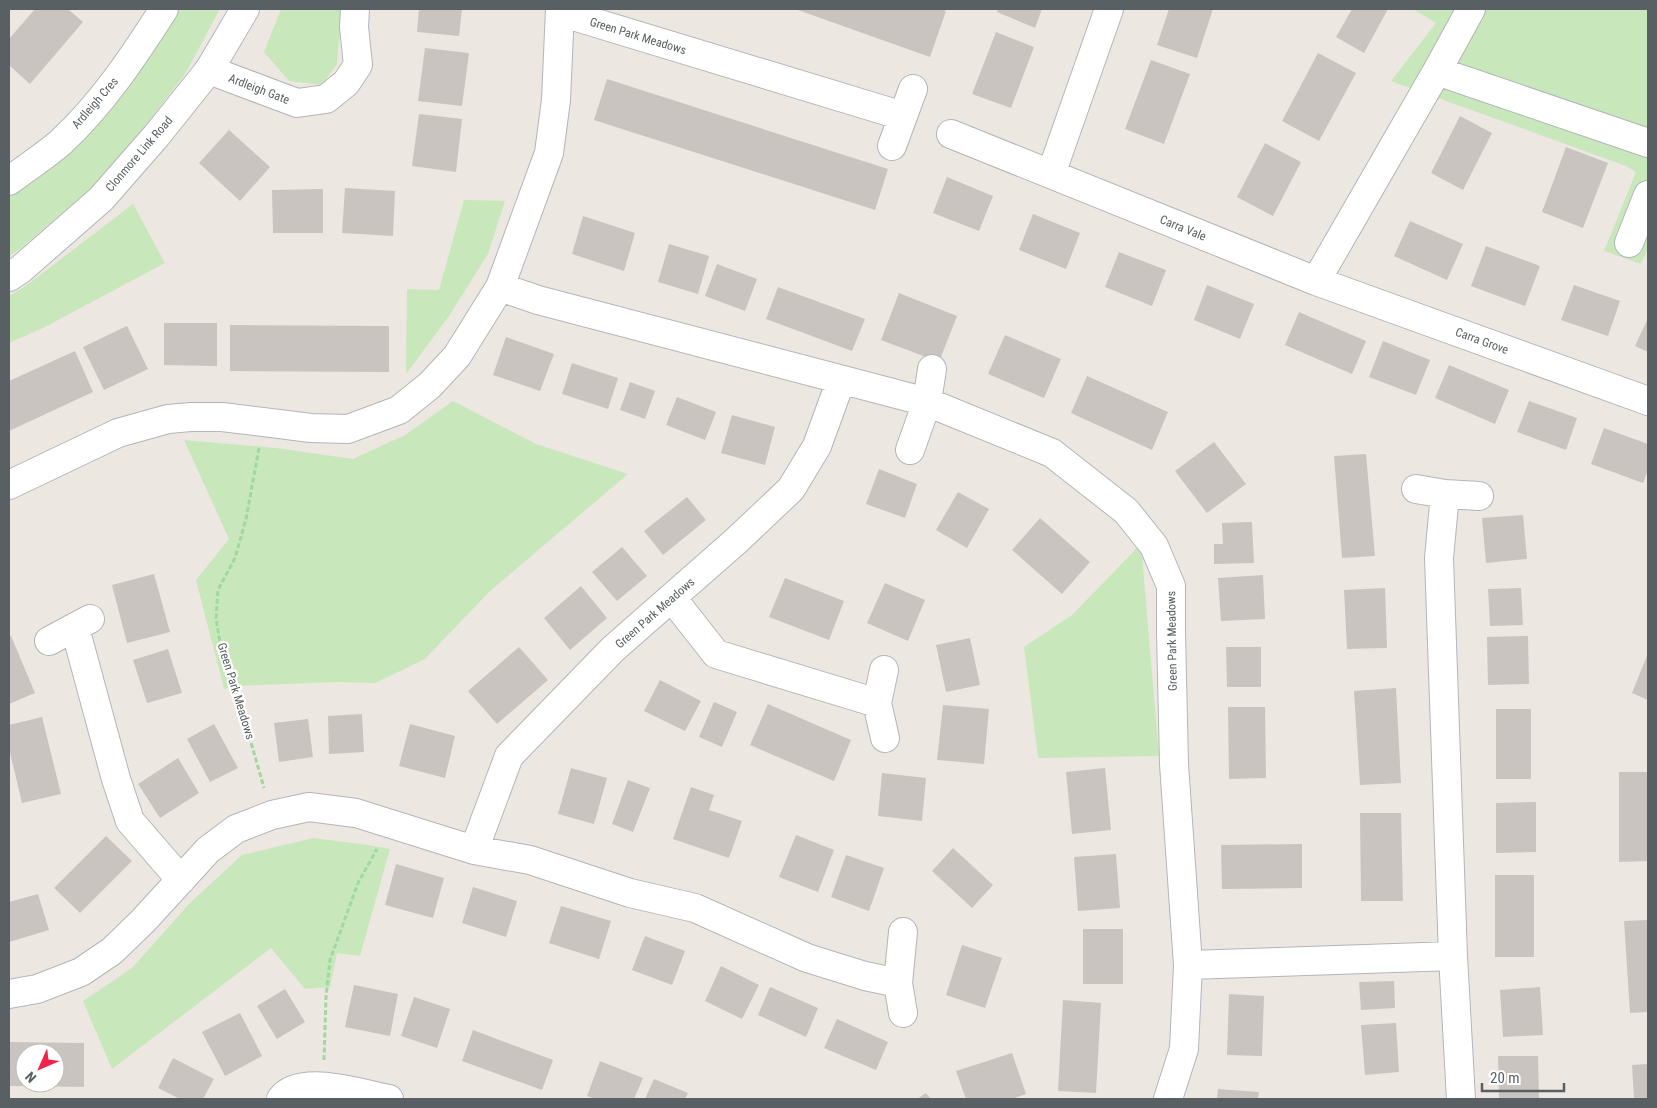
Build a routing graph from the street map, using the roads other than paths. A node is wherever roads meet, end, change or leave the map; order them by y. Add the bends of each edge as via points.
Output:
1 (164, 9) edge
2 (245, 9) edge
3 (354, 9) edge
4 (1109, 9) edge
5 (1471, 9) edge
6 (560, 10) edge
7 (209, 70) junction
8 (1437, 71) junction
9 (913, 89) dead end
10 (903, 116) junction
11 (951, 134) dead end
12 (1648, 143) edge
13 (892, 146) dead end
14 (1051, 174) junction
15 (9, 181) edge
16 (1648, 195) edge
17 (1629, 243) dead end
18 (9, 277) edge
19 (1316, 281) junction
20 (500, 287) junction
21 (932, 369) dead end
22 (841, 380) junction
23 (1648, 400) edge
24 (926, 402) junction
25 (910, 450) dead end
26 (9, 485) edge
27 (1416, 489) dead end
28 (1446, 494) junction
29 (1479, 496) dead end
30 (672, 598) junction
31 (49, 641) dead end
32 (884, 670) dead end
33 (877, 703) junction
34 (886, 738) dead end
35 (474, 850) junction
36 (180, 880) junction
37 (903, 932) dead end
38 (1453, 956) junction
39 (1188, 965) junction
40 (898, 983) junction
41 (9, 994) edge
42 (903, 1012) dead end
43 (281, 1099) edge
44 (389, 1099) edge
45 (1168, 1099) edge
46 (1461, 1099) edge

1 - 15 street, Ardleigh Cres via 96,104 60,142
2 - 7 street, Clonmore Link Road
3 - 7 street, Ardleigh Gate via 358,65 346,83 326,99 297,103
4 - 14 street
5 - 8 street
6 - 10 street, Green Park Meadows
6 - 20 street, Green Park Meadows via 556,100 549,153
7 - 18 street, Clonmore Link Road via 101,199
8 - 12 street
8 - 19 street
9 - 10 street
10 - 13 street
11 - 14 street, Carra Vale
14 - 19 street, Carra Vale
16 - 17 street
19 - 23 street, Carra Grove
20 - 22 street, Green Park Meadows via 538,300
20 - 26 street, Green Park Meadows via 457,356 430,385 399,410 348,429 311,428 222,417 168,419 118,433
21 - 24 street
22 - 24 street, Green Park Meadows
22 - 30 street, Green Park Meadows via 817,446 791,489
24 - 25 street
24 - 39 street, Green Park Meadows via 1052,453 1126,511 1154,546 1171,586 1174,764
27 - 28 street
28 - 29 street
28 - 38 street via 1439,558
30 - 33 street via 716,654
30 - 35 street, Green Park Meadows via 613,650 509,756
31 - 36 street via 83,623 116,779 130,821
32 - 33 street
33 - 34 street
35 - 36 street via 356,813 309,807 272,815 236,829 208,850
35 - 40 street via 530,860 630,893 695,908 807,958
36 - 41 street via 112,951 82,972 37,989
37 - 40 street
38 - 39 street
38 - 46 street
39 - 45 street, Green Park Meadows via 1184,1049
40 - 42 street
43 - 44 street via 298,1088 324,1086

